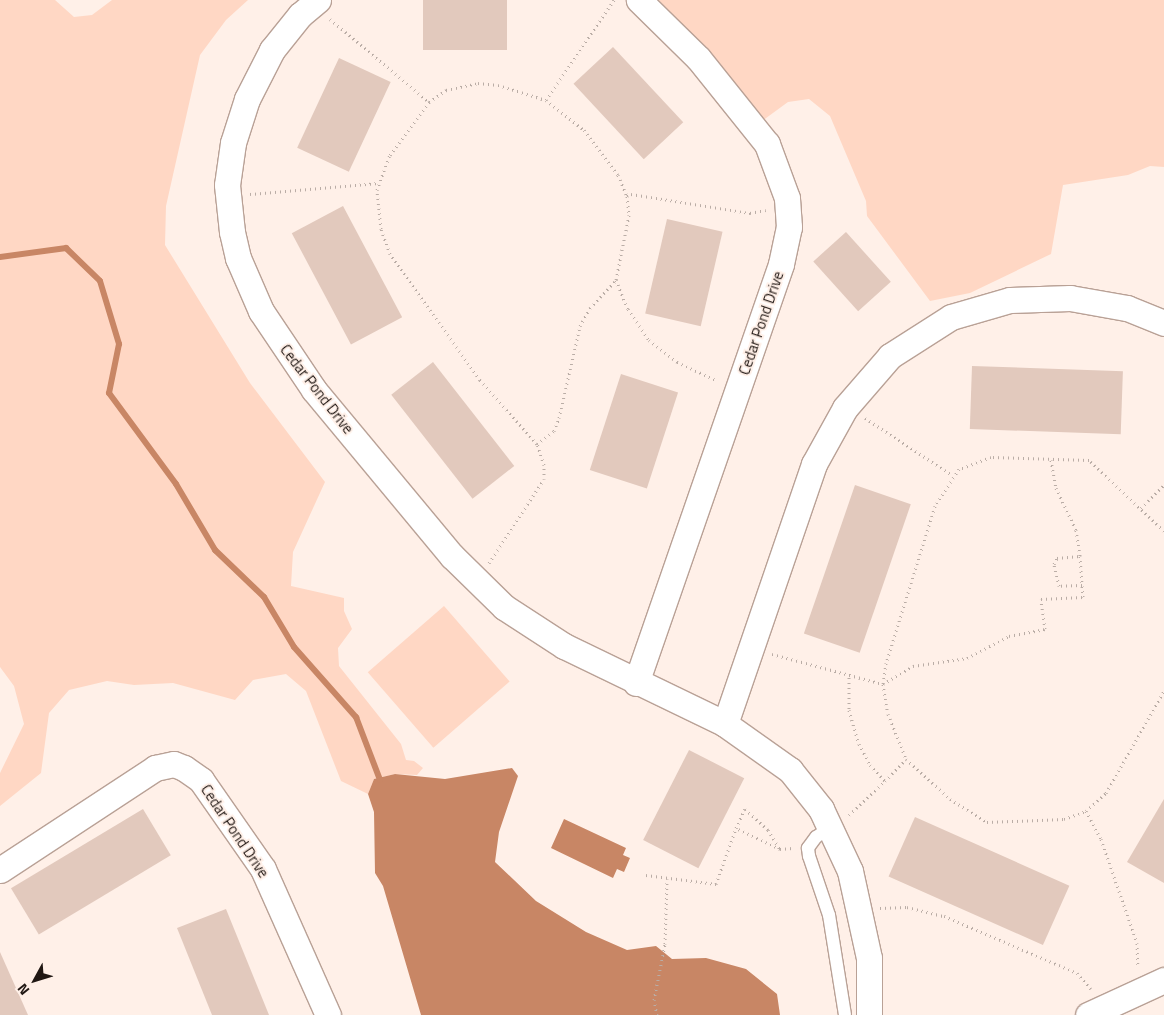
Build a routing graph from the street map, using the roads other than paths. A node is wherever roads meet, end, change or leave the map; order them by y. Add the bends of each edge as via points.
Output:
1 (318, 0) edge
2 (639, 0) edge
3 (1164, 323) edge
4 (636, 683) junction
5 (725, 724) junction
6 (830, 827) junction
7 (0, 870) edge
8 (1153, 978) edge
9 (1094, 1012) edge
10 (328, 1015) edge
11 (845, 1015) edge
12 (869, 1015) edge

1 - 4 street, Cedar Pond Drive via 281,38 247,99 233,143 228,193 238,258 273,332 314,390 473,577 522,620
2 - 4 street, Cedar Pond Drive via 698,58 767,144 787,198 788,238
3 - 5 street via 1127,308 1070,298 1010,300 951,317 890,356 848,404 814,464
4 - 5 street, Cedar Pond Drive
5 - 6 street, Cedar Pond Drive via 790,770
6 - 11 lane via 808,848 829,916
6 - 12 street, Cedar Pond Drive via 850,871 860,911 869,958
7 - 10 street, Cedar Pond Drive via 155,768 174,764 184,768 201,780 263,870
8 - 9 street

